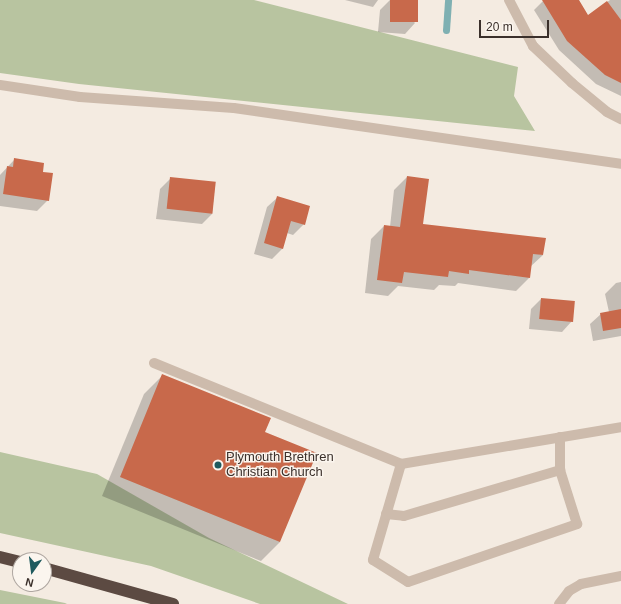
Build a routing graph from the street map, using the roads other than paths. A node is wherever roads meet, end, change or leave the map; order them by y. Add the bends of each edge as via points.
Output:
1 (509, 0) edge
2 (0, 85) edge
3 (621, 119) edge
4 (621, 164) edge
5 (154, 363) dead end
6 (621, 427) edge
7 (560, 437) junction
8 (401, 464) junction
9 (560, 470) junction
10 (386, 514) junction
11 (0, 557) edge
12 (12, 560) edge
13 (52, 570) edge
14 (621, 576) edge
15 (173, 604) edge
16 (559, 604) edge

1 - 3 street via 533,46 578,88 607,112
2 - 4 street via 80,97 234,108
5 - 8 street
6 - 7 street
7 - 8 street
7 - 9 street
8 - 10 street
9 - 10 street via 404,516
9 - 10 street via 577,524 408,582 373,560
11 - 12 highway
13 - 15 highway
14 - 16 street via 581,584 569,592

